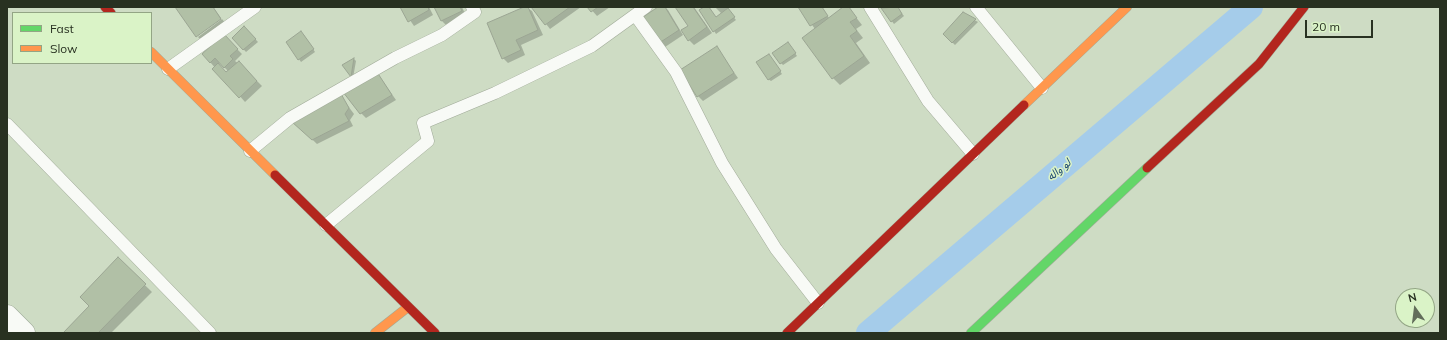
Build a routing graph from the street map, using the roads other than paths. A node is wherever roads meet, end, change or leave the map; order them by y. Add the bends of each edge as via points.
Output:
1 (255, 7) edge
2 (472, 7) edge
3 (646, 7) edge
4 (870, 7) edge
5 (976, 7) edge
6 (1127, 7) edge
7 (1304, 7) edge
8 (635, 15) junction
9 (152, 53) edge
10 (168, 69) junction
11 (1042, 88) junction
12 (7, 124) edge
13 (250, 151) junction
14 (973, 154) junction
15 (326, 225) junction
16 (818, 303) junction
17 (408, 307) junction
18 (7, 316) edge
19 (24, 333) edge
20 (210, 333) edge
21 (375, 333) edge
22 (435, 333) edge
23 (787, 333) edge
24 (971, 333) edge

1 - 10 lane
2 - 13 lane via 474,12 442,35 394,58 290,118
3 - 8 lane
4 - 14 lane via 928,101
5 - 11 lane
6 - 11 street
7 - 24 street via 1259,64
8 - 15 lane via 592,46 495,93 423,123 428,141
8 - 16 lane via 676,72 722,163 772,242
9 - 10 street
10 - 13 street
11 - 14 street
12 - 20 lane
13 - 15 street
14 - 16 street
15 - 17 street
16 - 23 street
17 - 21 street
17 - 22 street
18 - 19 street

